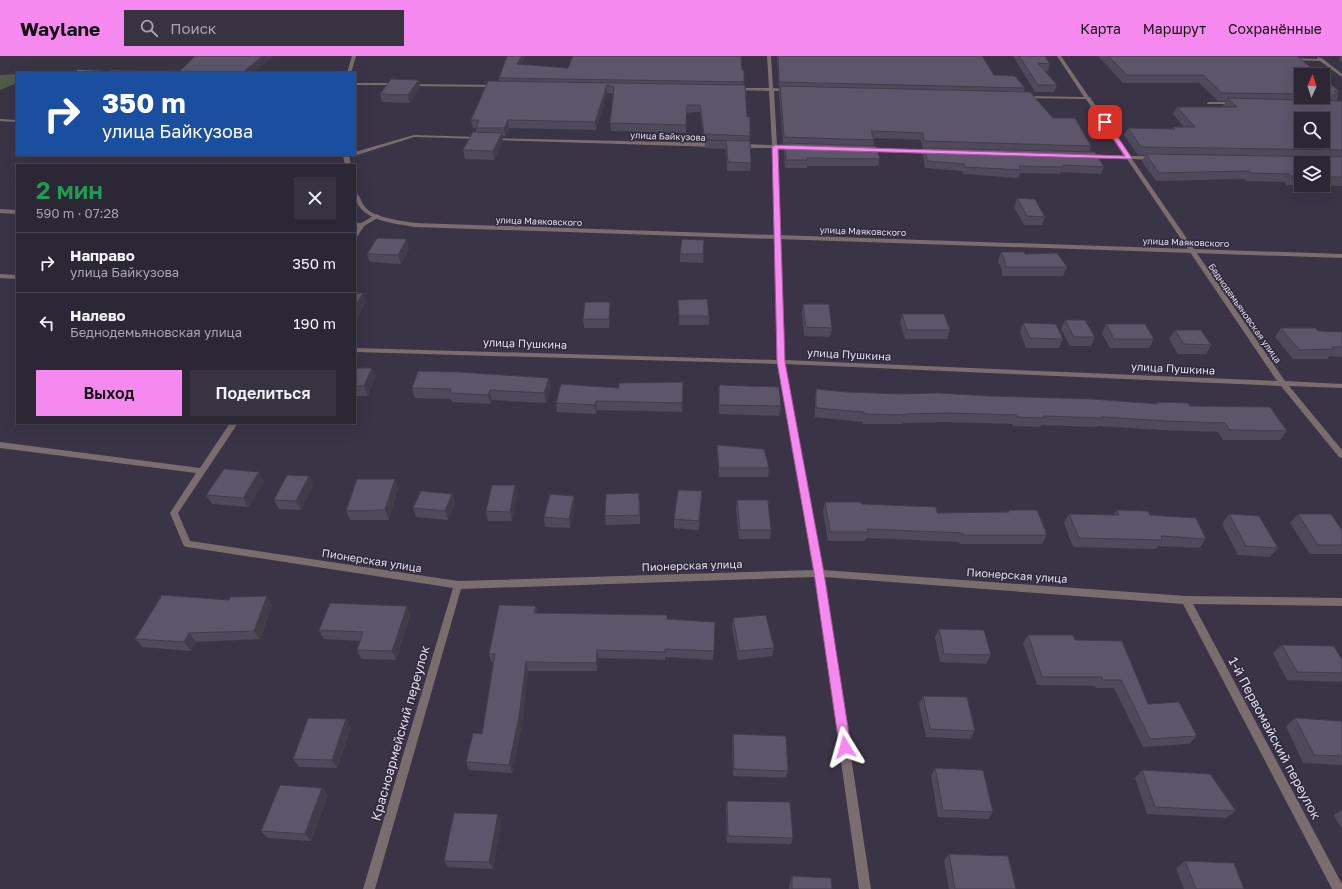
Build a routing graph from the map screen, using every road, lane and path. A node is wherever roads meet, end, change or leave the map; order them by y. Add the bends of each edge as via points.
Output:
1 (354, 56) edge
2 (769, 56) edge
3 (1059, 56) edge
4 (1318, 56) edge
5 (1283, 59) edge
6 (1322, 60) junction
7 (79, 70) dead end
8 (113, 72) edge
9 (349, 72) edge
10 (1342, 76) edge
11 (356, 84) edge
12 (499, 86) edge
13 (731, 89) edge
14 (771, 90) junction
15 (795, 91) edge
16 (1018, 96) edge
17 (1089, 98) junction
18 (1209, 103) dead end
19 (1240, 104) edge
20 (0, 120) edge
21 (16, 121) edge
22 (720, 145) edge
23 (736, 146) edge
24 (775, 147) junction
25 (798, 147) edge
26 (861, 149) edge
27 (940, 152) edge
28 (356, 154) edge
29 (1082, 156) edge
30 (1129, 158) junction
31 (1160, 158) edge
32 (356, 196) edge
33 (0, 211) edge
34 (16, 212) edge
35 (377, 216) junction
36 (356, 225) edge
37 (362, 225) junction
38 (356, 234) edge
39 (778, 237) junction
40 (1192, 252) junction
41 (1342, 256) edge
42 (0, 276) edge
43 (16, 277) edge
44 (356, 350) edge
45 (781, 362) junction
46 (1283, 384) junction
47 (1342, 386) edge
48 (233, 424) edge
49 (0, 445) edge
50 (1342, 455) edge
51 (202, 471) junction
52 (819, 573) junction
53 (458, 586) junction
54 (1186, 600) junction
55 (1342, 602) edge
56 (369, 889) edge
57 (865, 889) edge
58 (1338, 889) edge

1 - 9 street
2 - 14 street
3 - 17 street, Беднодемьяновская улица
4 - 6 street
5 - 6 street
6 - 10 street
7 - 8 street
11 - 12 street
13 - 14 street
14 - 15 street
14 - 24 street
16 - 17 street
17 - 30 street, Беднодемьяновская улица
18 - 19 street
20 - 21 street
22 - 28 street, улица Байкузова via 414,136
23 - 24 street
24 - 25 street
24 - 39 street
26 - 27 street
29 - 30 street
30 - 31 street
30 - 40 street, Беднодемьяновская улица
32 - 35 street, улица Маяковского via 364,210
33 - 34 street
35 - 37 street
35 - 39 street, улица Маяковского via 415,225
36 - 37 street
37 - 38 street
39 - 40 street, улица Маяковского
39 - 45 street
40 - 41 street, улица Маяковского
40 - 46 street, Беднодемьяновская улица
42 - 43 street
44 - 45 street, улица Пушкина
45 - 46 street, улица Пушкина
45 - 52 street
46 - 47 street, улица Пушкина
46 - 50 street, Беднодемьяновская улица
48 - 51 street, Пионерская улица
49 - 51 street
51 - 53 street, Пионерская улица via 174,513 187,544
52 - 53 street, Пионерская улица
52 - 54 street, Пионерская улица
52 - 57 street
53 - 56 street, Красноармейский переулок
54 - 55 street, Пионерская улица
54 - 58 street, 1-й Первомайский переулок

